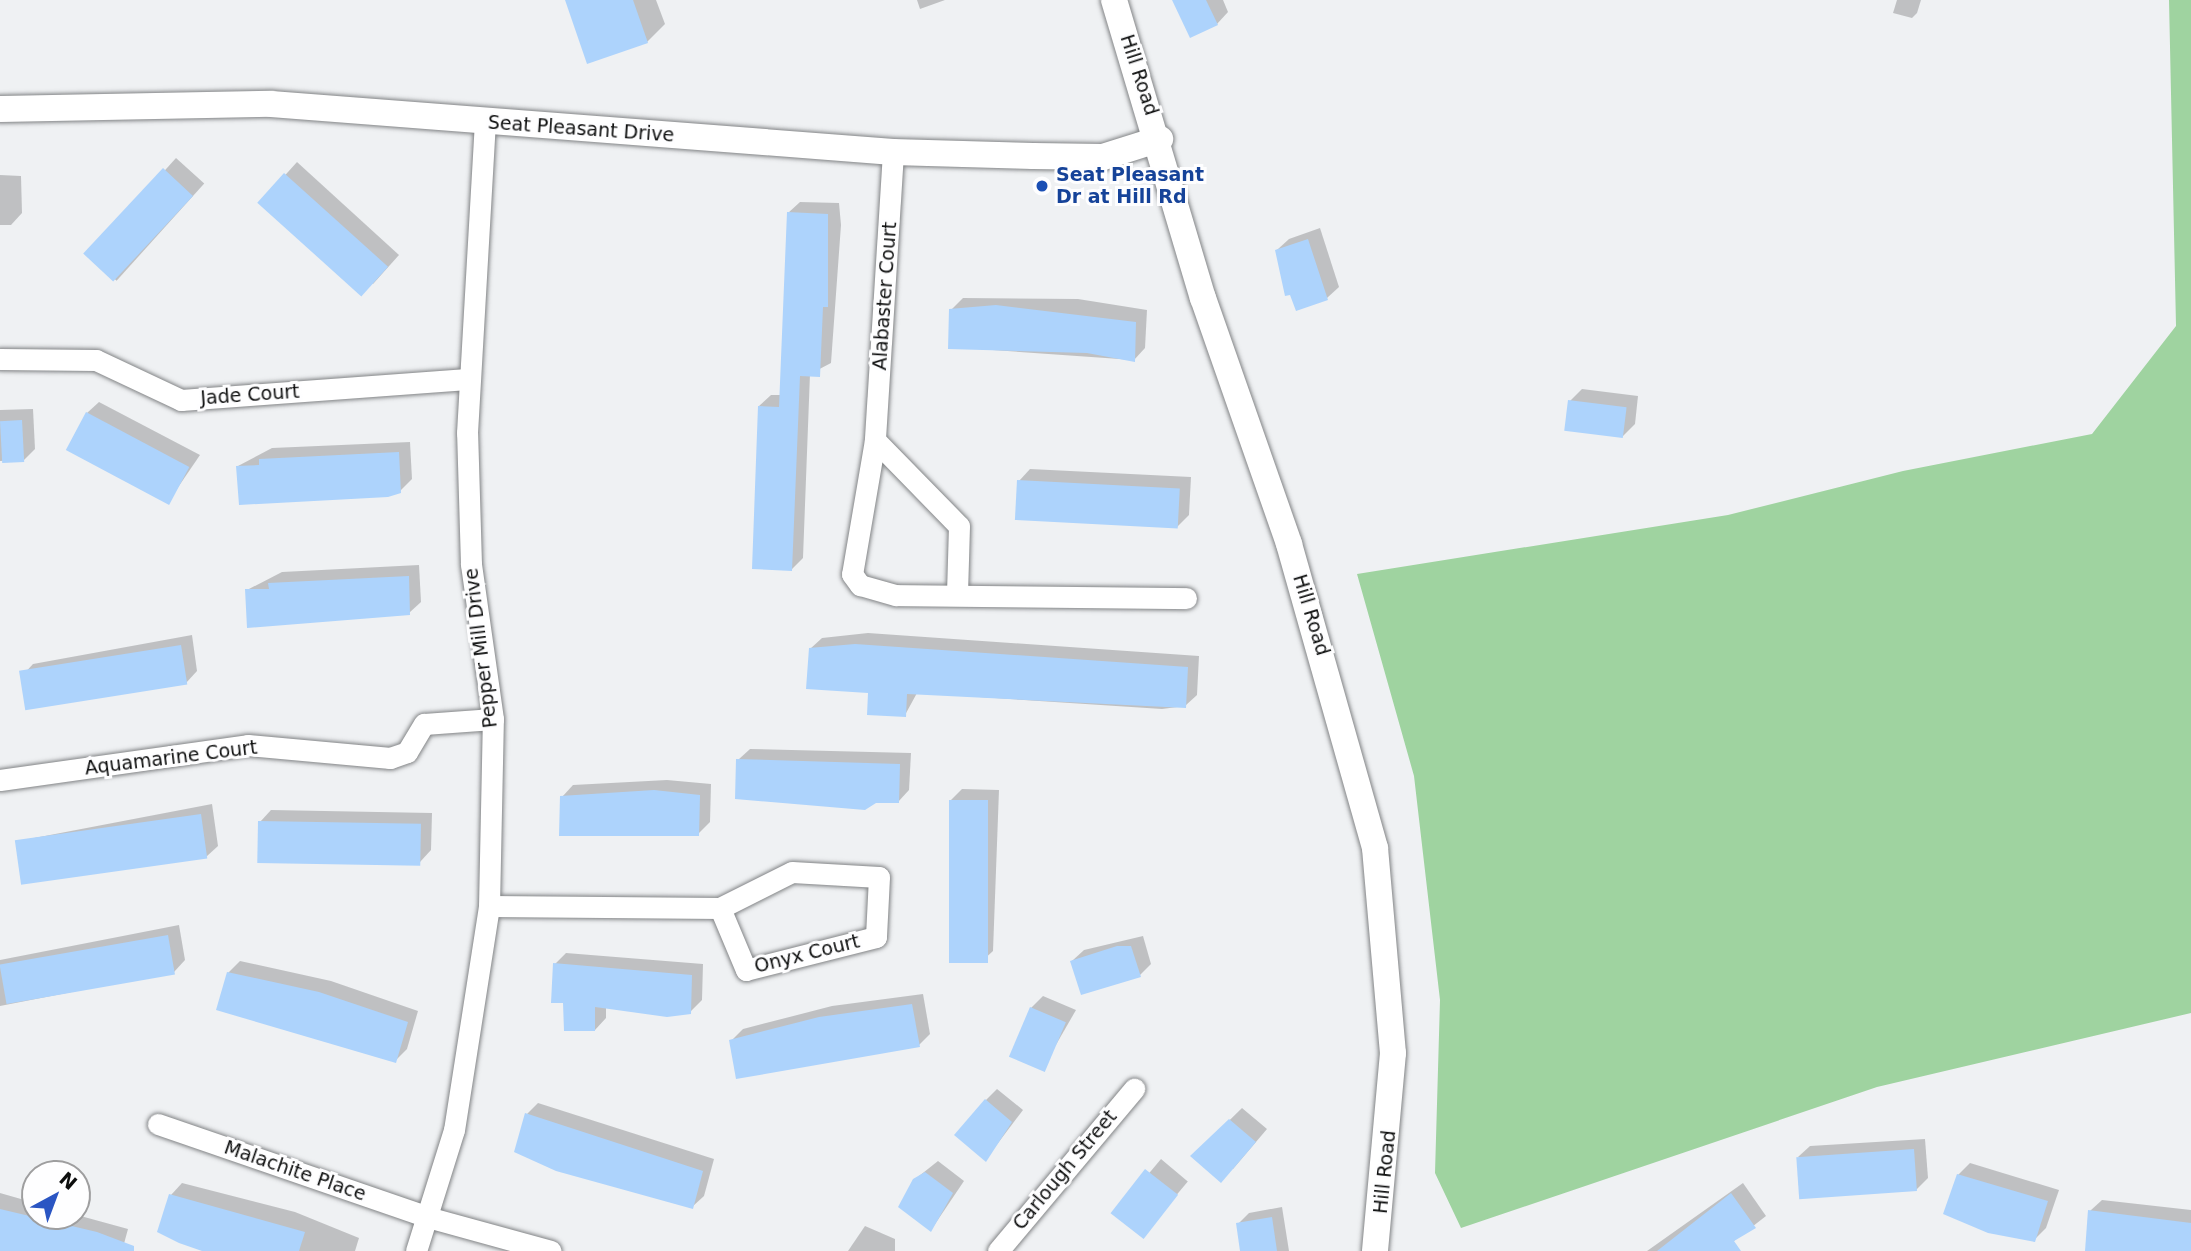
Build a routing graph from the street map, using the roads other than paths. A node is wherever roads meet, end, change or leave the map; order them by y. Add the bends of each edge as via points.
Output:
1 (1114, 0) edge
2 (0, 109) edge
3 (485, 121) junction
4 (1160, 139) junction
5 (893, 152) junction
6 (0, 359) edge
7 (467, 379) junction
8 (875, 440) junction
9 (957, 594) junction
10 (1186, 598) dead end
11 (493, 719) junction
12 (0, 780) edge
13 (489, 906) junction
14 (720, 908) junction
15 (1134, 1089) dead end
16 (158, 1124) dead end
17 (430, 1218) junction
18 (416, 1251) edge
19 (551, 1251) edge
20 (998, 1251) edge
21 (1375, 1251) edge

1 - 4 street, Hill Road
2 - 3 street, Seat Pleasant Drive via 271,104
3 - 5 street, Seat Pleasant Drive
3 - 7 street, Pepper Mill Drive
4 - 5 street, Seat Pleasant Drive via 1103,157
4 - 21 street, Hill Road via 1203,298 1289,544 1375,848 1393,1053
5 - 8 street, Alabaster Court
6 - 7 street, Jade Court via 96,360 181,400
7 - 11 street, Pepper Mill Drive via 471,564
8 - 9 street via 959,526
8 - 9 street, Alabaster Court via 852,574 860,585 896,595
9 - 10 street, Alabaster Court
11 - 12 street, Aquamarine Court via 424,724 407,752 390,758 248,745
11 - 13 street, Pepper Mill Drive
13 - 14 street, Onyx Court
13 - 17 street, Pepper Mill Drive via 479,1000
14 - 14 street, Onyx Court via 792,872 879,877 876,937 746,970
15 - 20 street, Carlough Street
16 - 17 street, Malachite Place
17 - 18 street, Pepper Mill Drive
17 - 19 street, Malachite Place

